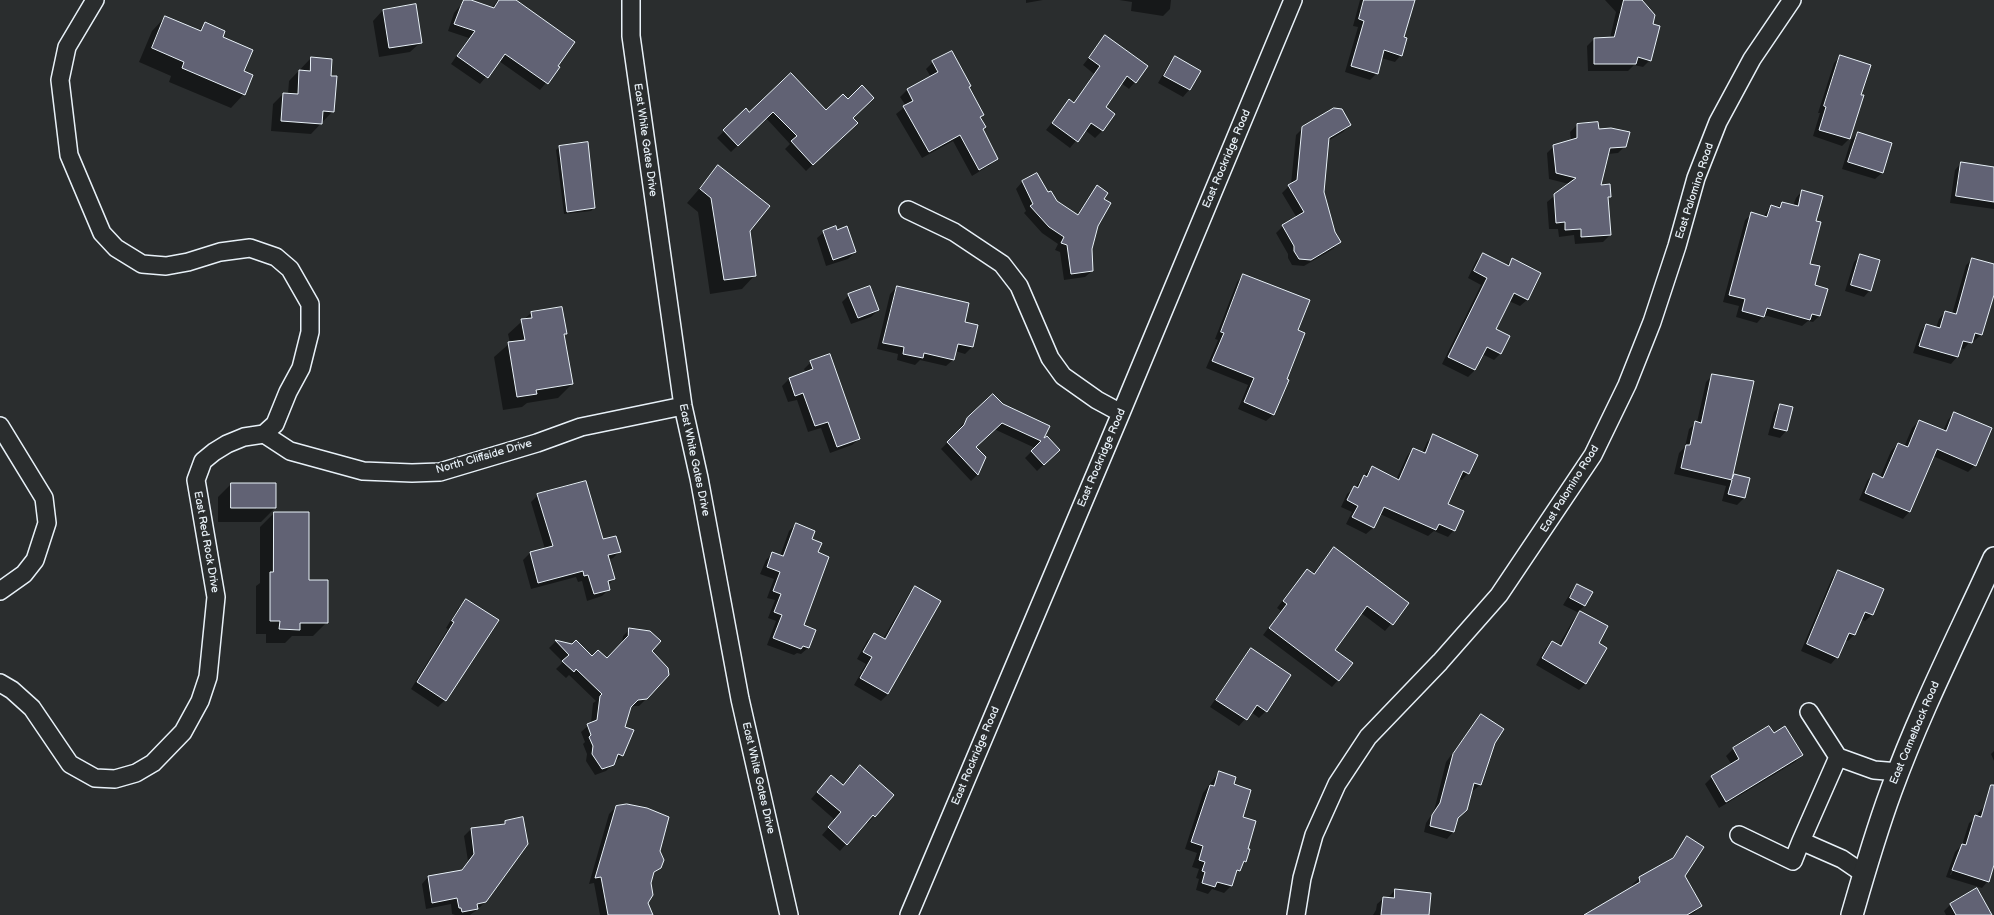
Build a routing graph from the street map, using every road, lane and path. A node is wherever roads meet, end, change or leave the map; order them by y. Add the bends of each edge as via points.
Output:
1 (95, 0) edge
2 (631, 0) edge
3 (1293, 0) edge
4 (1792, 0) edge
5 (908, 210) dead end
6 (683, 406) junction
7 (1122, 413) junction
8 (0, 426) edge
9 (264, 434) junction
10 (1994, 558) edge
11 (0, 591) edge
12 (0, 683) edge
13 (1809, 712) dead end
14 (1838, 756) junction
15 (1899, 772) junction
16 (1739, 835) dead end
17 (1800, 841) junction
18 (1864, 874) junction
19 (789, 915) edge
20 (908, 915) edge
21 (1296, 915) edge
22 (1852, 915) edge

1 - 9 street via 67,47 60,80 69,155 102,233 116,248 142,264 166,266 220,252 250,248 276,257 290,269 310,304 310,332 301,368 275,424
2 - 6 street, East White Gates Drive via 631,36
3 - 7 street, East Rockridge Road
4 - 21 street, East Palomino Road via 1752,59 1718,122 1696,178 1652,322 1627,385 1593,455 1499,595 1440,662 1368,737 1337,784 1314,835 1302,878
5 - 7 street via 954,232 1002,264 1018,286 1050,358 1064,376 1097,400
6 - 9 street, North Cliffside Drive via 581,427 440,472 363,471 290,451
6 - 19 street, East White Gates Drive via 740,699
7 - 20 street, East Rockridge Road
8 - 11 street via 44,498 47,524 35,560 24,574
9 - 12 street, East Red Rock Drive via 244,437 214,452 203,461 196,480 216,597 208,677 200,701 183,732 153,763 136,773 114,779 95,778 70,764 32,708
10 - 15 main road, East Camelback Road via 1926,706
13 - 14 street
14 - 15 street via 1874,770
14 - 17 street
15 - 18 main road, East Camelback Road
16 - 17 street via 1793,861
17 - 18 street via 1842,859
18 - 22 main road, East Camelback Road

